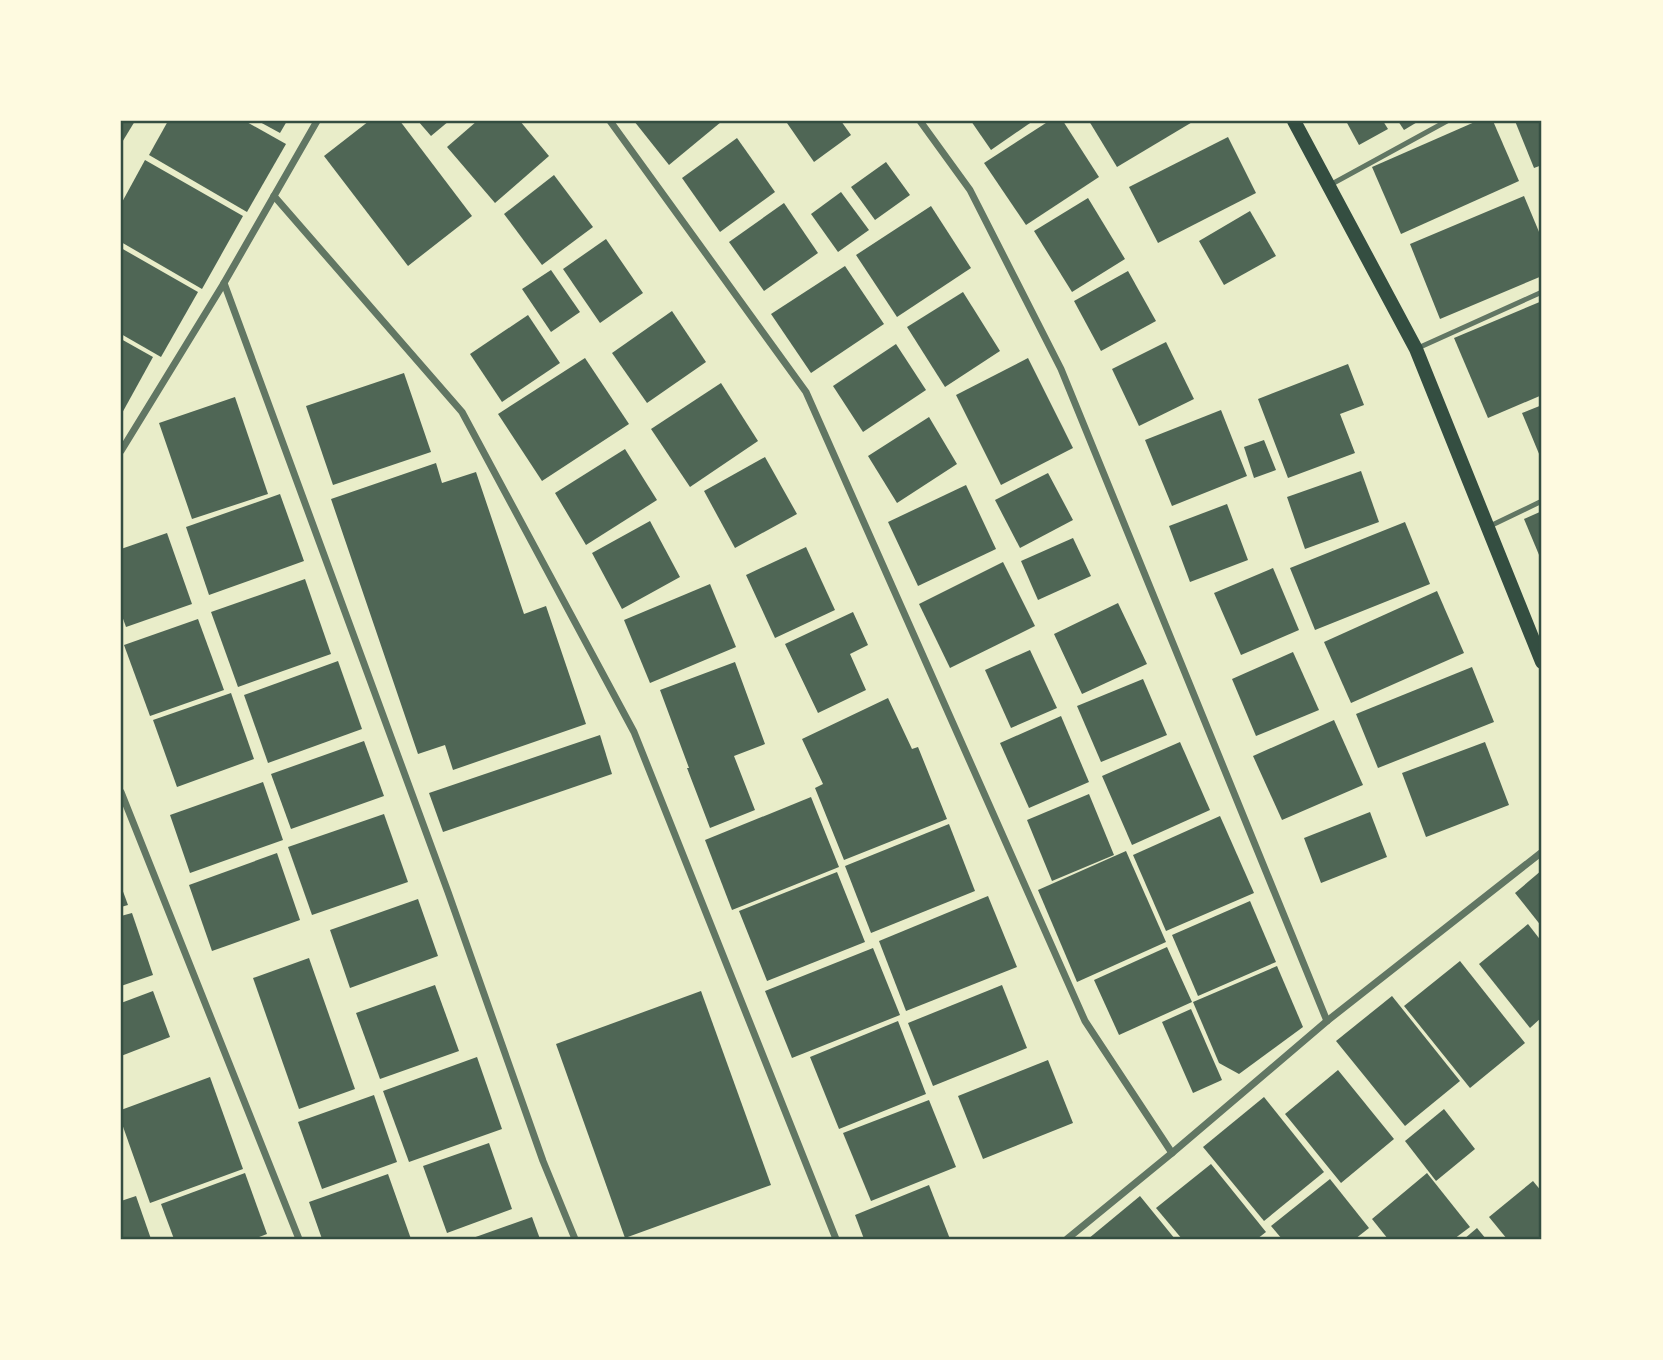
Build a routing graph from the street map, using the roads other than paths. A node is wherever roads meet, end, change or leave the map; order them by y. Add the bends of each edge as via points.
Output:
1 (317, 121) edge
2 (610, 121) edge
3 (920, 121) edge
4 (1294, 121) edge
5 (1447, 121) edge
6 (1328, 186) junction
7 (274, 196) junction
8 (224, 283) junction
9 (1542, 292) edge
10 (1416, 349) junction
11 (121, 451) edge
12 (1542, 501) edge
13 (1488, 527) junction
14 (1542, 662) edge
15 (121, 792) edge
16 (1542, 852) edge
17 (1328, 1021) junction
18 (1172, 1153) junction
19 (299, 1239) edge
20 (575, 1239) edge
21 (836, 1239) edge
22 (1066, 1239) edge

1 - 7 street
2 - 18 street via 806,392 1085,1021
3 - 17 street via 970,190 1061,369
4 - 6 main road
5 - 6 lane
6 - 10 main road
7 - 8 street
7 - 21 street via 462,412 595,658 634,732
8 - 11 street
8 - 20 street
9 - 10 lane
10 - 13 main road
12 - 13 lane
13 - 14 main road
15 - 19 street
16 - 17 street
17 - 18 street
18 - 22 street

